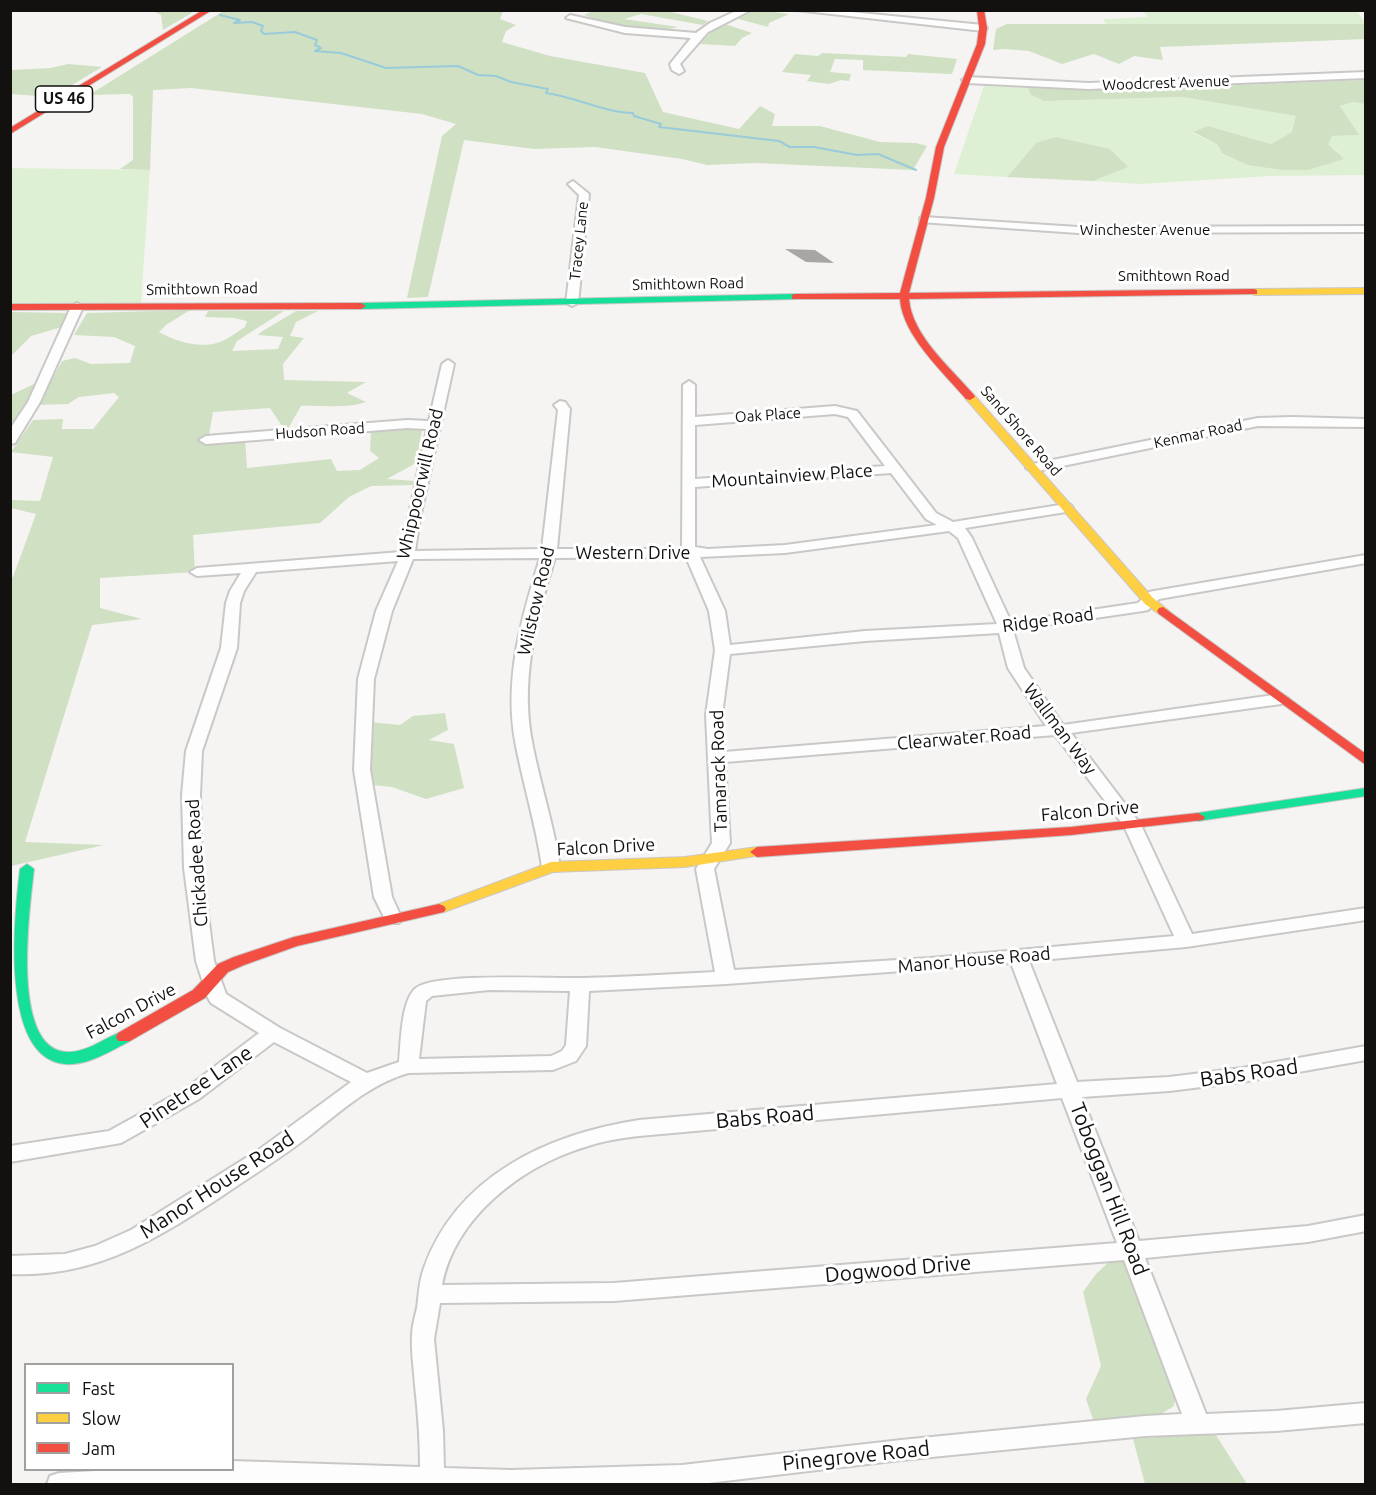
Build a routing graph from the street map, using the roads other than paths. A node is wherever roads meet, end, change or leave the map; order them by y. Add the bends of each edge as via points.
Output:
1 (209, 10) edge
2 (747, 10) edge
3 (800, 10) edge
4 (980, 10) edge
5 (570, 18) dead end
6 (983, 28) junction
7 (696, 36) junction
8 (679, 71) dead end
9 (1365, 75) edge
10 (967, 80) junction
11 (10, 132) edge
12 (573, 184) dead end
13 (924, 220) junction
14 (1365, 229) edge
15 (1365, 291) edge
16 (903, 295) junction
17 (572, 303) junction
18 (10, 307) edge
19 (77, 307) junction
20 (448, 364) dead end
21 (689, 384) dead end
22 (560, 405) dead end
23 (846, 411) joint
24 (691, 421) junction
25 (1365, 423) edge
26 (434, 425) junction
27 (10, 440) edge
28 (206, 440) dead end
29 (1033, 468) junction
30 (895, 469) junction
31 (690, 483) junction
32 (1066, 508) junction
33 (951, 528) junction
34 (549, 553) junction
35 (690, 553) junction
36 (407, 556) junction
37 (1365, 559) edge
38 (252, 567) junction
39 (197, 572) dead end
40 (1149, 601) junction
41 (1005, 626) junction
42 (723, 650) junction
43 (1281, 699) junction
44 (1059, 730) junction
45 (717, 758) junction
46 (1365, 761) edge
47 (1365, 792) edge
48 (1132, 825) junction
49 (713, 857) junction
50 (551, 867) junction
51 (27, 869) dead end
52 (1365, 914) edge
53 (393, 920) junction
54 (1186, 941) junction
55 (1018, 956) junction
56 (726, 978) junction
57 (211, 981) junction
58 (580, 985) junction
59 (17, 1029) edge
60 (273, 1032) junction
61 (1365, 1053) edge
62 (408, 1066) junction
63 (366, 1082) junction
64 (1071, 1090) junction
65 (10, 1154) edge
66 (1365, 1223) edge
67 (1132, 1250) junction
68 (10, 1265) edge
69 (430, 1294) junction
70 (1365, 1413) edge
71 (1197, 1422) junction
72 (431, 1481) edge
73 (59, 1485) edge

1 - 11 street, US 46
2 - 7 street via 718,21
3 - 6 street
4 - 6 street
5 - 7 street via 625,30
6 - 10 street
7 - 8 street via 675,64
9 - 10 street, Woodcrest Avenue via 1089,86
10 - 13 street via 940,147
12 - 17 street, Tracey Lane via 584,194
13 - 14 street, Winchester Avenue via 1069,230
13 - 16 street
15 - 16 street, Smithtown Road
16 - 17 street, Smithtown Road
16 - 29 street, Sand Shore Road via 907,315 922,339
17 - 19 street, Smithtown Road
18 - 19 street, Smithtown Road
19 - 27 street via 34,402
20 - 26 street, Whippoorwill Road
21 - 24 street, Tamarack Road
22 - 34 street, Wilstow Road via 564,409
23 - 24 street, Oak Place
23 - 30 street, Wallman Way
24 - 31 street, Tamarack Road
25 - 29 street, Kenmar Road via 1258,422
26 - 28 street, Hudson Road
26 - 36 street, Whippoorwill Road
29 - 32 street, Sand Shore Road
30 - 31 street, Mountainview Place
30 - 33 street, Wallman Way via 931,516
31 - 35 street, Tamarack Road
32 - 33 street, Western Drive
32 - 40 street, Sand Shore Road
33 - 35 street, Western Drive via 784,549
33 - 41 street, Wallman Way via 965,538
34 - 35 street, Western Drive
34 - 36 street, Western Drive
34 - 50 street, Wilstow Road via 531,610 519,694 524,745
35 - 42 street, Tamarack Road via 717,611
36 - 38 street, Western Drive
36 - 53 street, Whippoorwill Road via 369,658 362,733 362,770 373,845 383,897
37 - 40 street, Ridge Road via 1154,595
38 - 39 street, Western Drive
38 - 57 street, Chickadee Road via 233,603 229,648 194,751 193,868
40 - 41 street, Ridge Road via 1143,607
40 - 43 street, Sand Shore Road
41 - 42 street, Ridge Road
41 - 44 street, Wallman Way via 1016,668
42 - 45 street, Tamarack Road via 714,715
43 - 44 street, Clearwater Road
43 - 46 street, Sand Shore Road
44 - 45 street, Clearwater Road
44 - 48 street, Wallman Way
45 - 49 street, Tamarack Road via 721,843
47 - 48 street, Falcon Drive
48 - 49 street, Falcon Drive
48 - 54 street, Wallman Way
49 - 50 street, Falcon Drive via 685,862
49 - 56 street, Tamarack Road via 705,869
50 - 53 street, Falcon Drive via 442,908
51 - 59 street, Falcon Drive via 17,961
52 - 54 street, Manor House Road
53 - 57 street, Falcon Drive via 294,942 223,968
54 - 55 street, Manor House Road
55 - 56 street, Manor House Road
55 - 64 street, Toboggan Hill Road
56 - 58 street, Manor House Road
57 - 59 street, Falcon Drive via 184,1004 81,1056 55,1056
57 - 60 street, Chickadee Road via 218,998
58 - 62 street, Manor House Road via 489,984 425,991 416,1002
58 - 62 street, Manor House Road via 576,1046 563,1060
60 - 63 street, Chickadee Road
60 - 65 street, Pinetree Lane via 192,1094 114,1138
61 - 64 street, Babs Road via 1242,1075
62 - 63 street, Manor House Road via 389,1070
63 - 68 street, Manor House Road via 251,1165 131,1240 65,1263
64 - 67 street, Toboggan Hill Road
64 - 69 street, Babs Road via 639,1128 562,1146 504,1179 475,1204 440,1255
66 - 67 street, Dogwood Drive via 1308,1234
67 - 69 street, Dogwood Drive via 614,1292
67 - 71 street, Toboggan Hill Road
69 - 72 street, Babs Road via 423,1336
70 - 71 street, Pinegrove Road via 1276,1421
71 - 72 street, Pinegrove Road via 901,1450 682,1476
72 - 73 street, Pinegrove Road via 232,1472

